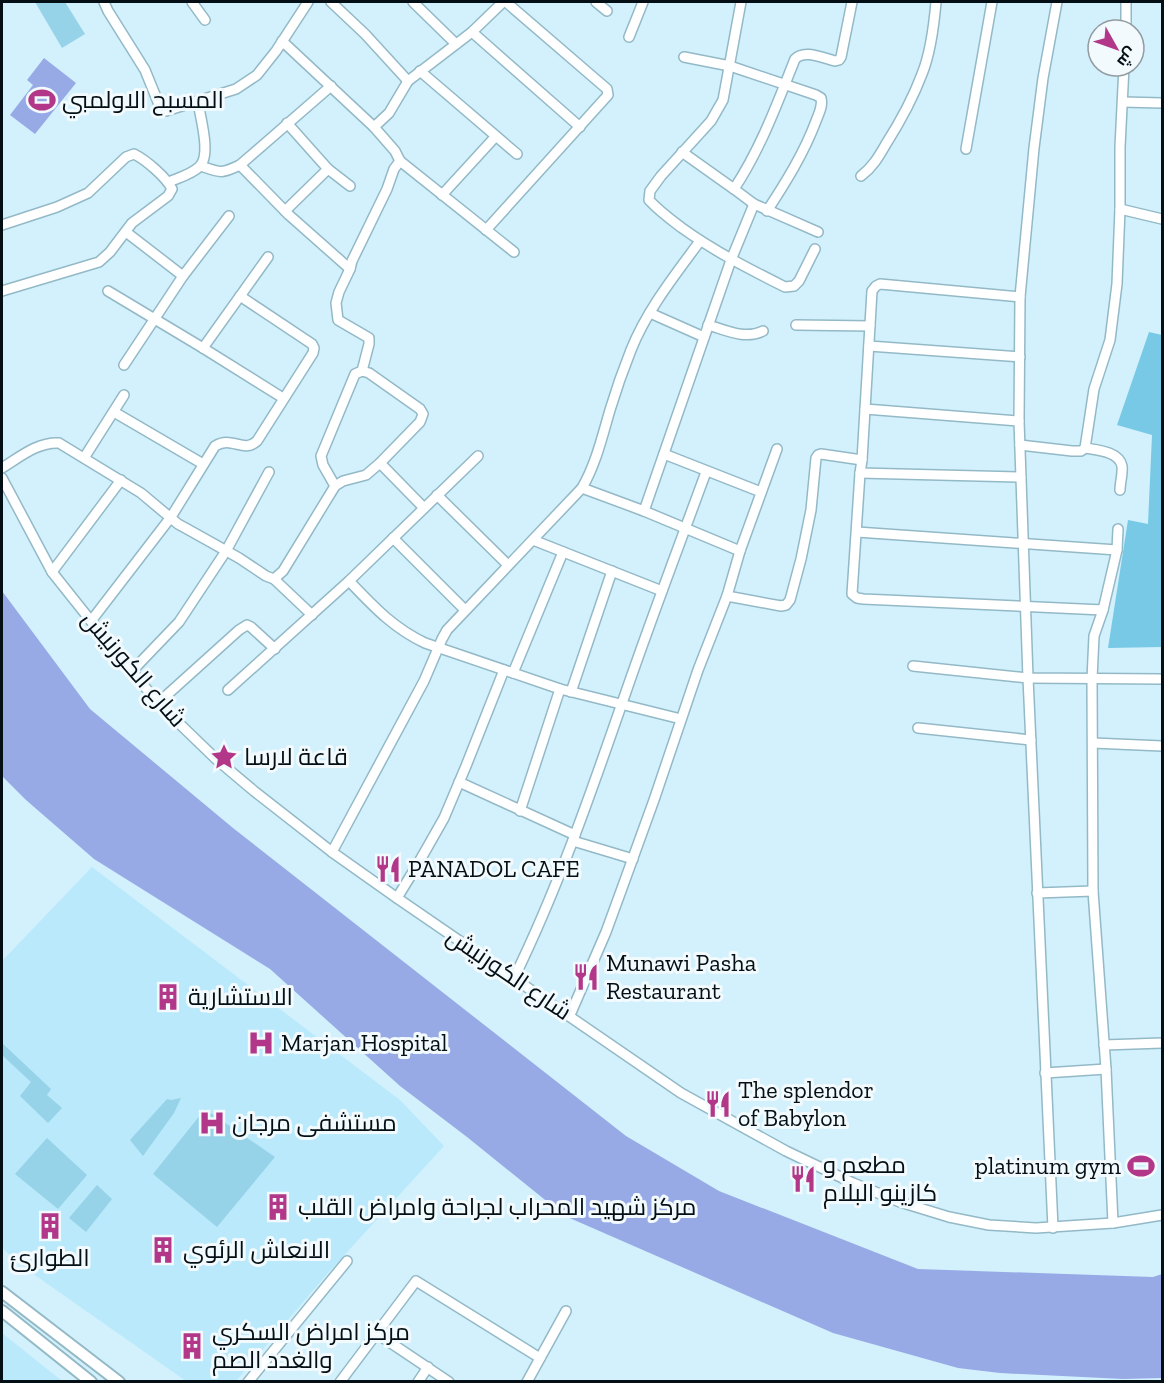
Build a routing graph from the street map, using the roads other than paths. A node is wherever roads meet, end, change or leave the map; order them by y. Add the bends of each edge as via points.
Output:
1 (104, 2) edge
2 (192, 2) edge
3 (331, 2) edge
4 (413, 2) edge
5 (505, 2) edge
6 (596, 2) edge
7 (643, 2) edge
8 (741, 2) edge
9 (852, 2) edge
10 (936, 2) edge
11 (992, 2) edge
12 (1057, 2) edge
13 (1126, 2) edge
14 (304, 3) edge
15 (607, 11) dead end
16 (1126, 18) edge
17 (205, 20) dead end
18 (472, 32) junction
19 (629, 37) dead end
20 (282, 41) junction
21 (456, 44) junction
22 (684, 57) dead end
23 (730, 66) junction
24 (420, 71) junction
25 (1124, 78) edge
26 (408, 81) junction
27 (785, 84) junction
28 (331, 86) junction
29 (198, 102) junction
30 (1123, 102) junction
31 (1162, 104) edge
32 (287, 123) junction
33 (374, 127) junction
34 (580, 127) junction
35 (496, 136) junction
36 (966, 148) dead end
37 (682, 152) junction
38 (517, 154) dead end
39 (400, 161) junction
40 (240, 165) junction
41 (201, 166) junction
42 (328, 169) junction
43 (861, 176) dead end
44 (169, 182) junction
45 (350, 186) dead end
46 (734, 189) junction
47 (442, 195) junction
48 (754, 204) junction
49 (1120, 209) junction
50 (285, 211) junction
51 (767, 211) junction
52 (229, 216) dead end
53 (1162, 219) edge
54 (2, 225) edge
55 (486, 230) junction
56 (126, 232) junction
57 (818, 232) dead end
58 (700, 241) junction
59 (815, 249) dead end
60 (514, 252) dead end
61 (268, 257) dead end
62 (731, 260) junction
63 (350, 269) junction
64 (183, 276) junction
65 (2, 291) edge
66 (108, 291) dead end
67 (240, 296) junction
68 (1020, 297) junction
69 (650, 313) junction
70 (155, 319) junction
71 (708, 325) junction
72 (796, 325) dead end
73 (870, 326) junction
74 (763, 331) dead end
75 (704, 337) junction
76 (869, 346) junction
77 (203, 348) junction
78 (1020, 357) junction
79 (124, 365) dead end
80 (362, 371) junction
81 (124, 395) dead end
82 (283, 398) junction
83 (865, 409) junction
84 (114, 412) junction
85 (1019, 421) junction
86 (1020, 445) junction
87 (1085, 448) junction
88 (777, 449) dead end
89 (664, 454) junction
90 (478, 456) dead end
91 (84, 458) junction
92 (862, 460) junction
93 (380, 463) junction
94 (203, 464) junction
95 (2, 468) edge
96 (269, 472) dead end
97 (706, 472) junction
98 (860, 473) junction
99 (1021, 477) junction
100 (2, 478) edge
101 (121, 480) junction
102 (335, 486) junction
103 (582, 488) junction
104 (1120, 490) dead end
105 (761, 492) junction
106 (438, 495) junction
107 (424, 508) junction
108 (644, 511) junction
109 (171, 517) junction
110 (685, 529) junction
111 (1118, 529) dead end
112 (857, 532) junction
113 (393, 538) junction
114 (533, 540) junction
115 (1023, 544) junction
116 (1117, 550) junction
117 (226, 551) junction
118 (740, 551) junction
119 (563, 552) junction
120 (508, 565) junction
121 (612, 571) junction
122 (52, 572) junction
123 (274, 579) junction
124 (349, 581) junction
125 (662, 591) junction
126 (727, 597) junction
127 (1025, 607) junction
128 (465, 610) junction
129 (1103, 610) junction
130 (312, 615) junction
131 (91, 621) junction
132 (438, 648) junction
133 (275, 649) junction
134 (913, 666) dead end
135 (132, 671) junction
136 (509, 672) junction
137 (1028, 678) junction
138 (1092, 679) junction
139 (1162, 679) edge
140 (560, 689) junction
141 (228, 690) dead end
142 (571, 692) junction
143 (158, 703) junction
144 (622, 705) junction
145 (681, 719) junction
146 (918, 728) dead end
147 (1031, 740) junction
148 (1093, 743) junction
149 (1162, 746) edge
150 (459, 782) junction
151 (520, 811) junction
152 (574, 838) junction
153 (332, 852) junction
154 (633, 859) junction
155 (1093, 891) junction
156 (1037, 893) junction
157 (397, 898) junction
158 (514, 978) junction
159 (570, 1015) junction
160 (1162, 1043) edge
161 (1104, 1045) junction
162 (1106, 1069) junction
163 (1045, 1073) junction
164 (1162, 1215) edge
165 (1113, 1223) junction
166 (1053, 1228) junction
167 (348, 1261) dead end
168 (2, 1292) edge
169 (2, 1311) edge
170 (566, 1311) dead end
171 (376, 1333) junction
172 (540, 1358) junction
173 (428, 1367) junction
174 (91, 1382) edge
175 (119, 1382) edge
176 (248, 1382) edge
177 (340, 1382) edge
178 (418, 1382) edge
179 (449, 1382) edge
180 (527, 1382) edge

1 - 29 street via 145,70 162,110
2 - 17 street
3 - 26 street
4 - 21 street
5 - 18 street
5 - 34 street via 607,89 608,95
6 - 15 street
7 - 19 street
8 - 23 street
9 - 27 street via 839,60 798,55
10 - 43 street via 923,73 879,158
11 - 36 street
12 - 68 street via 1034,148
13 - 16 street
14 - 20 street
18 - 21 street
18 - 34 street
20 - 28 street
20 - 29 street via 257,75 236,89
21 - 24 street
22 - 23 street
23 - 27 street
23 - 37 street via 716,114
24 - 26 street
24 - 35 street
25 - 30 street
26 - 33 street via 389,113
27 - 46 street via 767,129
27 - 51 street via 816,95 822,104 800,159
28 - 32 street
28 - 33 street
29 - 41 street via 206,150
30 - 31 street
30 - 49 street
32 - 40 street
32 - 42 street
33 - 39 street
34 - 55 street
35 - 38 street
35 - 47 street
37 - 46 street
37 - 58 street via 650,191 649,200
39 - 47 street
39 - 63 street
40 - 41 street via 224,172
40 - 50 street
41 - 44 street
42 - 45 street
42 - 50 street
44 - 54 street via 134,154 88,193
44 - 56 street via 168,196
46 - 48 street
47 - 55 street
48 - 51 street
48 - 62 street
49 - 53 street
49 - 87 street via 1110,340 1094,389
50 - 63 street
51 - 57 street
52 - 64 street
55 - 60 street
56 - 64 street
56 - 65 street via 99,262
58 - 62 street
58 - 69 street
59 - 62 street via 794,286 785,287
61 - 67 street
62 - 71 street
63 - 80 street via 339,292 336,314 338,320 369,338
64 - 70 street
66 - 70 street
67 - 77 street
67 - 82 street via 314,348
68 - 73 street via 880,284 872,291
68 - 78 street
69 - 75 street
69 - 103 street via 632,347
70 - 77 street
70 - 79 street
71 - 74 street via 743,335
71 - 75 street
72 - 73 street
73 - 76 street
75 - 89 street
76 - 78 street
76 - 83 street
77 - 82 street
78 - 85 street
80 - 93 street via 423,414 420,422
80 - 102 street via 356,374 321,456
81 - 84 street
82 - 94 street via 257,441 247,447 221,442
83 - 85 street
83 - 92 street
84 - 91 street
84 - 94 street
85 - 86 street
86 - 87 street via 1072,452
86 - 99 street
87 - 104 street via 1111,453 1118,459 1122,465
88 - 105 street
89 - 97 street
89 - 108 street
90 - 106 street
91 - 95 street via 59,443 50,443 37,446
91 - 101 street
92 - 98 street
92 - 126 street via 821,454 816,458 811,510 786,605
93 - 102 street via 366,475
93 - 107 street
94 - 109 street
96 - 117 street
97 - 105 street
97 - 110 street
98 - 99 street
98 - 112 street
99 - 115 street
100 - 122 street, شارع الكورنيش
101 - 109 street
101 - 122 street
102 - 123 street via 283,571
103 - 108 street
103 - 114 street
105 - 118 street
106 - 107 street
106 - 120 street
107 - 113 street
108 - 110 street
109 - 117 street
109 - 131 street
110 - 118 street
110 - 125 street
111 - 116 street
112 - 115 street
112 - 127 street via 852,594 857,598
113 - 124 street
113 - 128 street
114 - 119 street
114 - 120 street
115 - 116 street
115 - 127 street
116 - 129 street
117 - 123 street
117 - 135 street via 179,622
118 - 126 street
119 - 121 street
119 - 136 street
120 - 128 street
121 - 125 street
121 - 142 street
122 - 131 street, شارع الكورنيش
123 - 130 street
124 - 130 street
124 - 132 street via 395,626
125 - 144 street
126 - 145 street
127 - 129 street
127 - 137 street
128 - 132 street via 447,630
129 - 138 street via 1094,636
130 - 133 street
131 - 135 street, شارع الكورنيش
132 - 136 street
132 - 153 street
133 - 141 street
133 - 143 street via 247,625
134 - 137 street
135 - 143 street, شارع الكورنيش
136 - 140 street
136 - 150 street
137 - 138 street
137 - 147 street
138 - 139 street
138 - 148 street
140 - 142 street
140 - 151 street
142 - 144 street
143 - 153 street, شارع الكورنيش via 216,759
144 - 145 street
144 - 152 street
145 - 154 street
146 - 147 street
147 - 156 street
148 - 149 street
148 - 155 street
150 - 151 street
150 - 157 street via 434,838
151 - 152 street
152 - 154 street
152 - 158 street
153 - 157 street, شارع الكورنيش
154 - 159 street
155 - 156 street
155 - 161 street
156 - 163 street
157 - 158 street, شارع الكورنيش
158 - 159 street, شارع الكورنيش
159 - 166 street, شارع الكورنيش via 681,1093 853,1183 924,1210 974,1223
160 - 161 street
161 - 162 street
162 - 163 street
162 - 165 street
163 - 166 street
164 - 165 street, شارع الكورنيش
165 - 166 street, شارع الكورنيش
167 - 176 street
168 - 175 main road
169 - 174 main road
170 - 172 street
171 - 172 street via 416,1281
171 - 173 street
171 - 177 street
172 - 180 street
173 - 178 street
173 - 179 street

